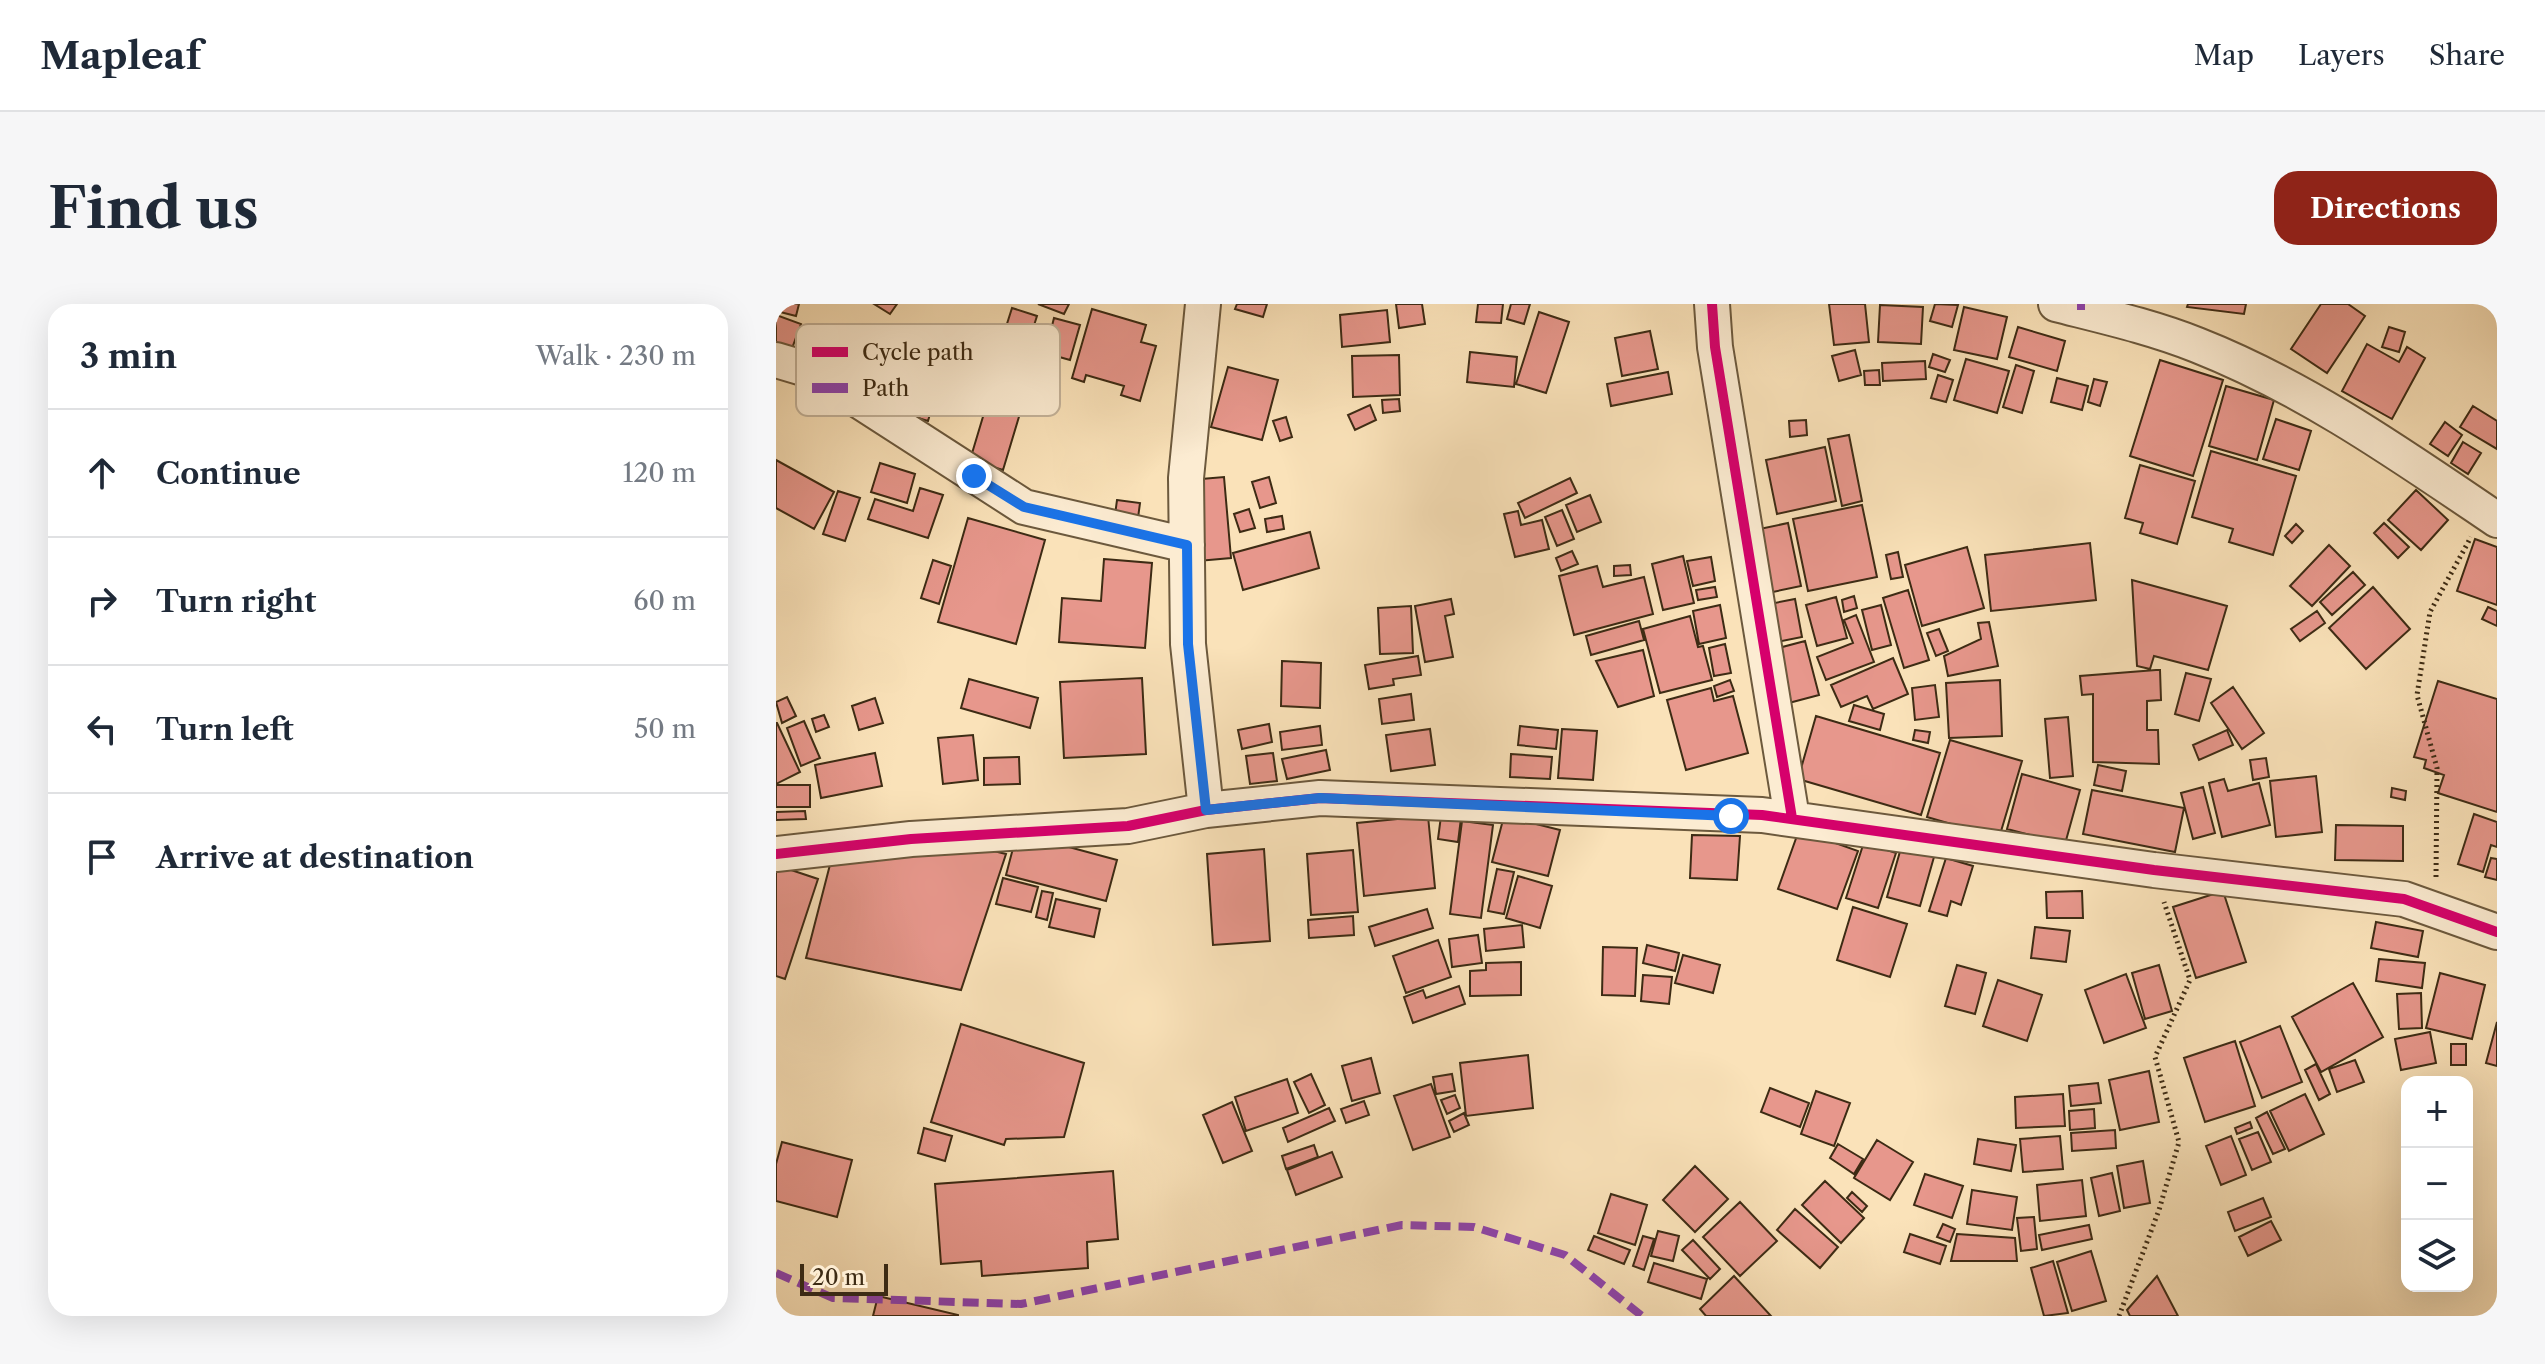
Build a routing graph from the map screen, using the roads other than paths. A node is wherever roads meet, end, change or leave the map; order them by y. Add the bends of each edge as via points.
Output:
1 (1203, 304) edge
2 (1712, 304) edge
3 (2056, 304) edge
4 (776, 360) edge
5 (796, 366) edge
6 (883, 416) edge
7 (2491, 516) edge
8 (1187, 545) junction
9 (1206, 810) junction
10 (1792, 818) junction
11 (776, 854) edge
12 (2497, 932) edge

1 - 8 street via 1186,478
2 - 10 street
3 - 7 street via 2195,344 2252,369 2352,423
4 - 5 street
6 - 8 street via 1024,507
8 - 9 street via 1188,644
9 - 10 street via 1320,798
9 - 11 street via 1128,826 911,839
10 - 12 street via 2154,870 2404,899

